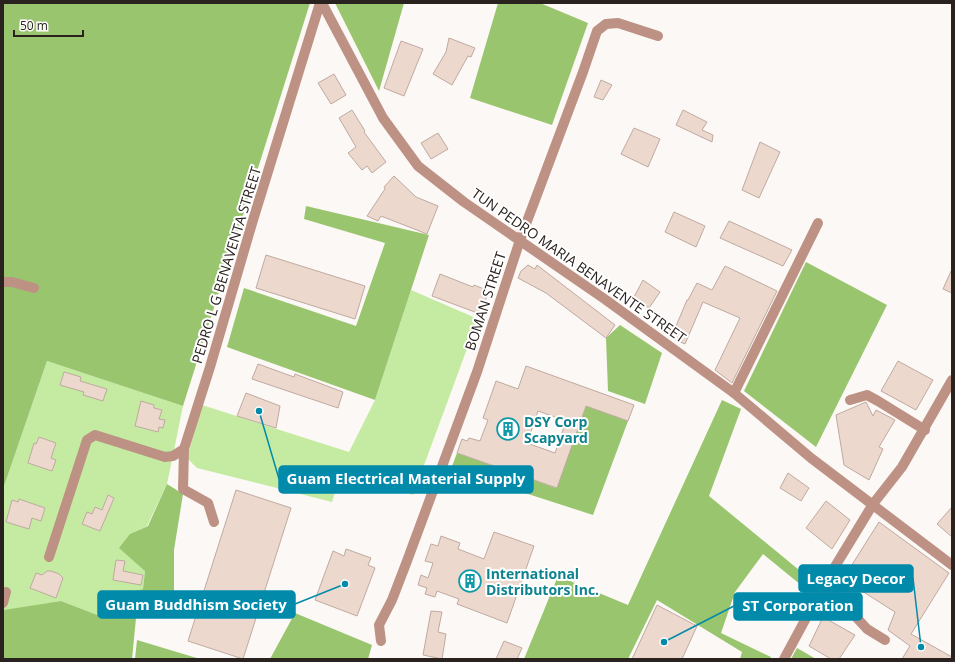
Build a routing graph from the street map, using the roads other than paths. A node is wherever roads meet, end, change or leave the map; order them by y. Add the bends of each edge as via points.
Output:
1 (321, 3) edge
2 (658, 36) dead end
3 (818, 223) dead end
4 (520, 240) junction
5 (3, 282) edge
6 (34, 288) dead end
7 (952, 380) edge
8 (734, 393) junction
9 (850, 400) dead end
10 (924, 430) junction
11 (184, 449) junction
12 (873, 504) junction
13 (214, 522) dead end
14 (49, 557) dead end
15 (952, 564) edge
16 (825, 583) junction
17 (6, 592) dead end
18 (3, 603) edge
19 (885, 640) dead end
20 (381, 642) dead end
21 (784, 659) edge

1 - 4 street, TUN PEDRO MARIA BENAVENTE STREET via 383,118 418,166 464,202
1 - 11 street, PEDRO L G BENAVENTA STREET
2 - 4 street, BOMAN STREET via 618,23 606,24 597,31
3 - 8 street
4 - 8 street, TUN PEDRO MARIA BENAVENTE STREET
4 - 20 street, BOMAN STREET via 477,372 407,561 380,625
5 - 6 street
7 - 10 street
8 - 12 street, TUN PEDRO MARIA BENAVENTE STREET via 811,458
9 - 10 street via 867,396
10 - 12 street via 902,467
11 - 13 street, PEDRO L G BENAVENTA STREET via 183,489 208,503
11 - 14 street via 173,456 165,457 95,435 87,440
12 - 15 street, TUN PEDRO MARIA BENAVENTE STREET
12 - 16 street
16 - 19 street via 867,629
16 - 21 street
17 - 18 street

